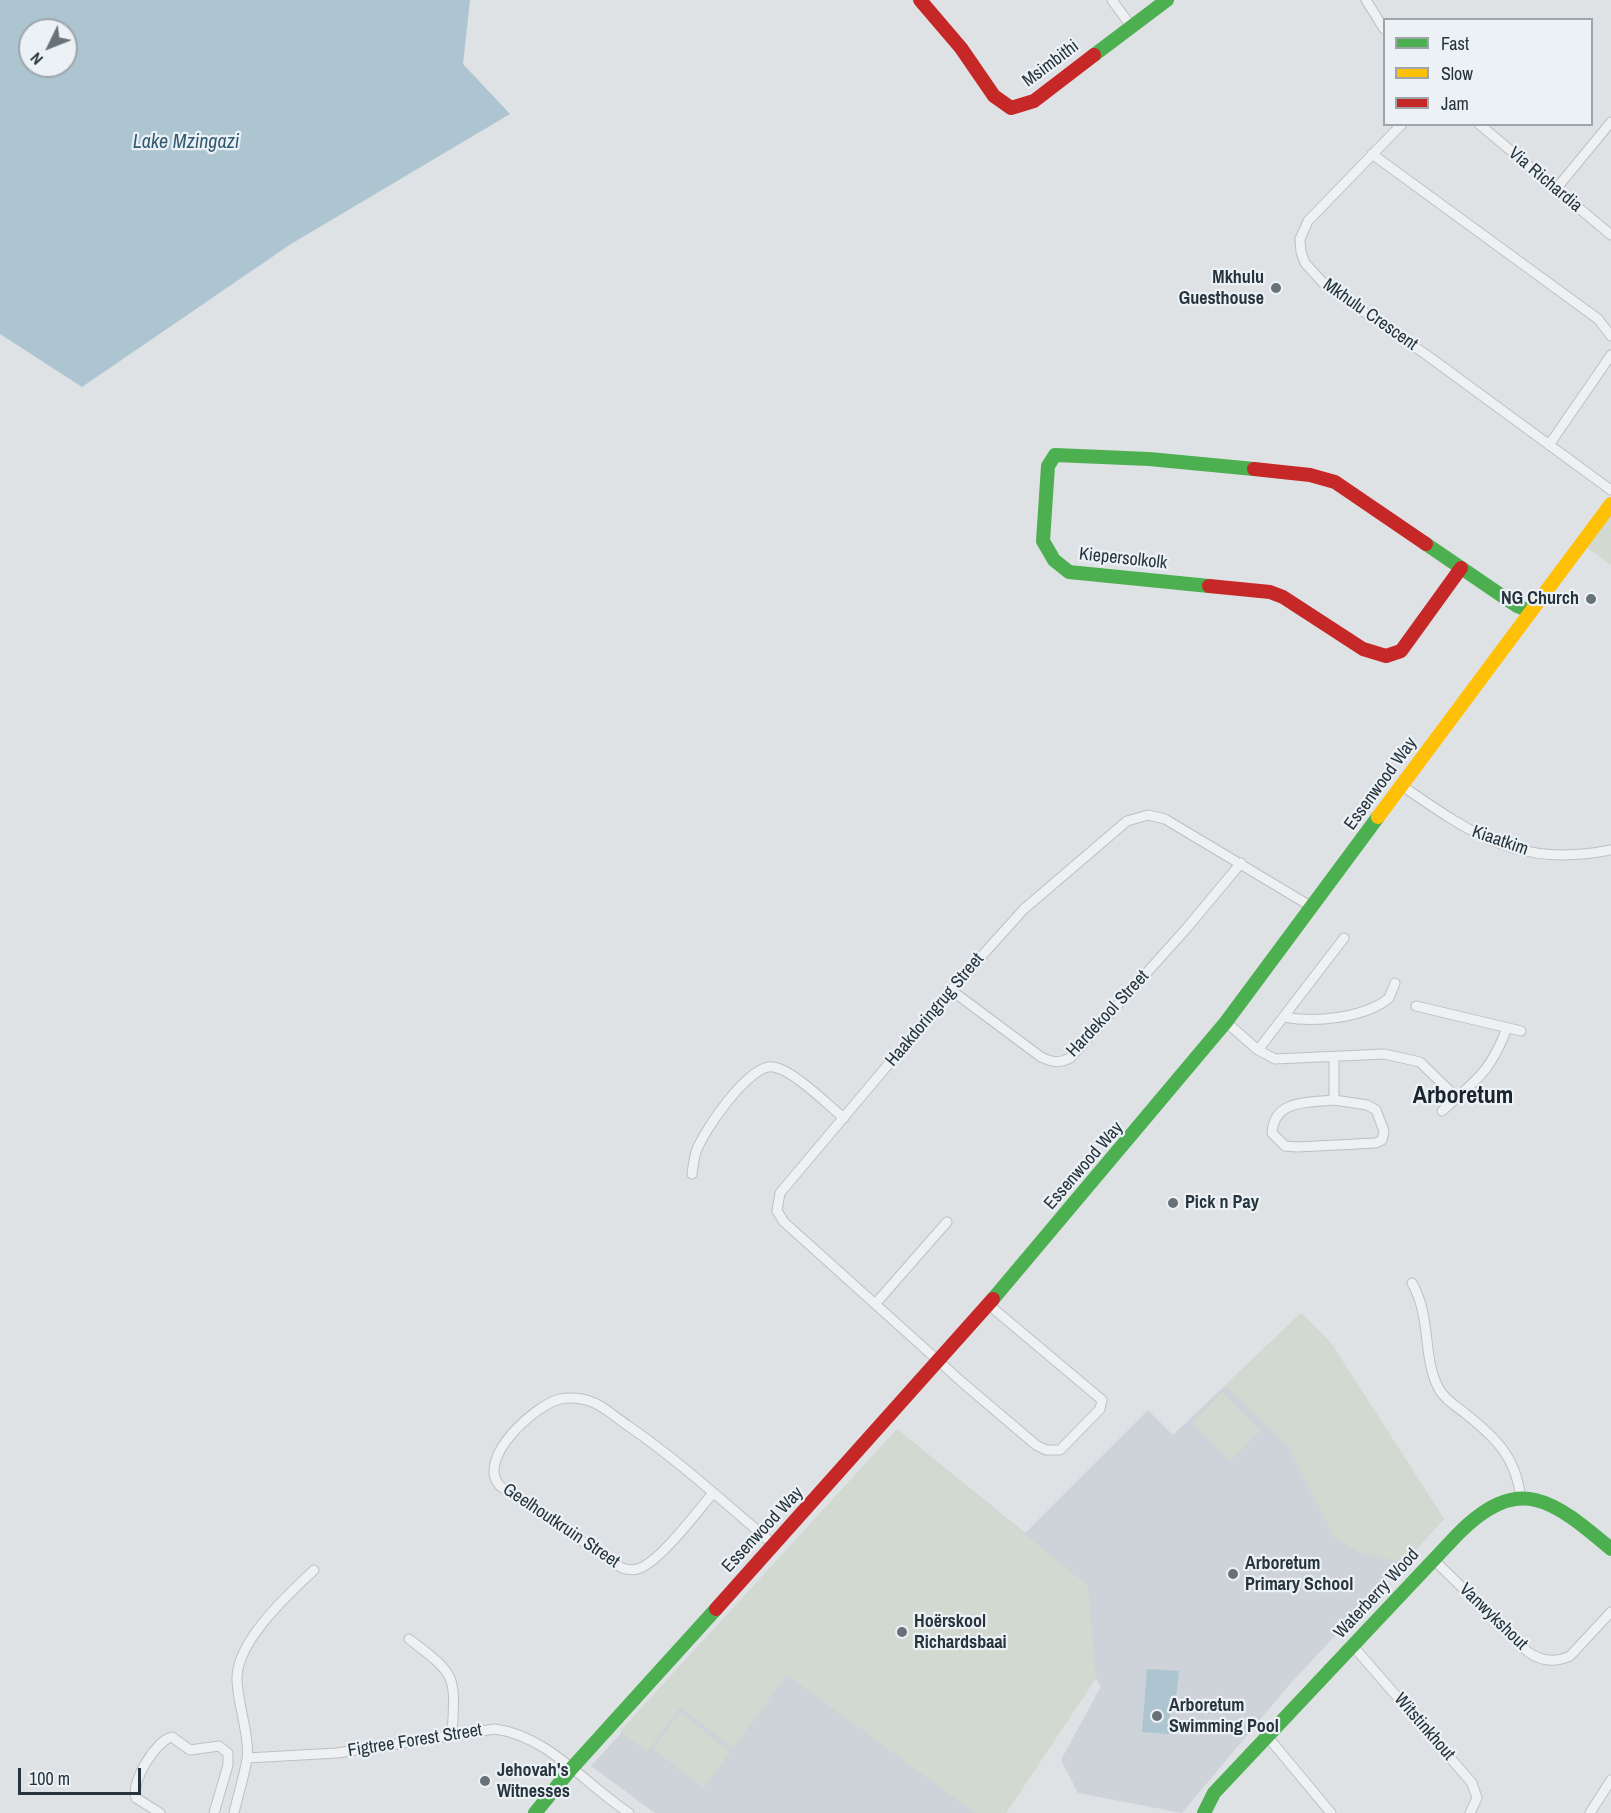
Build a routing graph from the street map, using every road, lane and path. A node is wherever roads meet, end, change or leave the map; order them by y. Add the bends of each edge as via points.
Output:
1 (920, 0) edge
2 (1112, 0) edge
3 (1167, 0) edge
4 (1366, 0) edge
5 (1131, 26) junction
6 (1383, 27) edge
7 (1611, 123) edge
8 (1400, 126) edge
9 (1481, 126) edge
10 (1372, 154) junction
11 (1556, 189) junction
12 (1611, 235) edge
13 (1611, 336) edge
14 (1611, 355) edge
15 (1549, 445) junction
16 (1611, 490) edge
17 (1611, 504) edge
18 (1461, 568) junction
19 (1530, 611) junction
20 (1401, 785) junction
21 (1611, 849) edge
22 (1241, 863) junction
23 (1312, 907) junction
24 (1344, 938) dead end
25 (1395, 983) dead end
26 (951, 990) junction
27 (1416, 1006) dead end
28 (1284, 1017) junction
29 (1226, 1022) junction
30 (1507, 1028) junction
31 (1521, 1031) dead end
32 (1258, 1050) junction
33 (1334, 1058) junction
34 (1457, 1098) junction
35 (1334, 1100) junction
36 (1442, 1111) dead end
37 (844, 1118) junction
38 (692, 1174) dead end
39 (947, 1222) dead end
40 (1412, 1283) dead end
41 (876, 1303) junction
42 (989, 1305) junction
43 (939, 1361) junction
44 (713, 1493) junction
45 (1521, 1499) junction
46 (773, 1544) junction
47 (1611, 1549) edge
48 (1434, 1560) junction
49 (314, 1570) dead end
50 (1611, 1612) edge
51 (409, 1639) dead end
52 (1353, 1646) junction
53 (452, 1734) junction
54 (1267, 1736) junction
55 (247, 1758) junction
56 (571, 1769) junction
57 (1611, 1780) edge
58 (160, 1813) edge
59 (214, 1813) edge
60 (234, 1813) edge
61 (535, 1813) edge
62 (629, 1813) edge
63 (1204, 1813) edge
64 (1331, 1813) edge
65 (1470, 1813) edge
66 (1590, 1813) edge

1 - 5 street, Msimbithi via 961,48 994,96 1011,108 1034,100
2 - 5 street
3 - 5 street, Msimbithi
4 - 6 street
7 - 11 street
8 - 10 street, Mkhulu Crescent
9 - 11 street, Via Richardia
10 - 13 street via 1598,320
10 - 15 street, Mkhulu Crescent via 1308,220 1300,239 1305,263 1325,285
11 - 12 street, Via Richardia
14 - 15 street
15 - 16 street, Mkhulu Crescent
17 - 19 street, Essenwood Way
18 - 18 street, Kiepersolkolk via 1335,482 1310,475 1068,455 1055,455 1048,466 1043,541 1054,560 1069,572 1270,592 1363,649 1386,656 1401,651
18 - 19 street, Kiepersolkolk
19 - 20 street, Essenwood Way
20 - 21 street, Kiaatkim via 1456,824 1510,848 1562,855
20 - 23 street, Essenwood Way
22 - 23 street, Haakdoringrug Street
22 - 26 street, Haakdoringrug Street via 1165,819 1148,815 1127,821 1038,894
22 - 26 street, Hardekool Street via 1178,938 1063,1062 1041,1057
23 - 29 street, Essenwood Way
24 - 28 street
25 - 28 street via 1389,998 1368,1009 1315,1021
26 - 37 street, Haakdoringrug Street
27 - 30 street
28 - 32 street
29 - 32 street
29 - 42 street, Essenwood Way
30 - 31 street
30 - 34 street via 1493,1062
32 - 33 street via 1283,1060
33 - 34 street via 1384,1054 1420,1062
33 - 35 street
34 - 36 street
35 - 35 street via 1285,1107 1275,1116 1272,1133 1285,1146 1297,1147 1382,1140 1384,1131 1376,1110
37 - 38 street via 784,1071 771,1066 759,1069 713,1120 696,1151
37 - 41 street, Haakdoringrug Street via 783,1189 777,1199 777,1211 784,1222
39 - 41 street
40 - 45 street via 1423,1306 1438,1388 1506,1452 1517,1473
41 - 43 street, Haakdoringrug Street
42 - 43 street, Essenwood Way
42 - 43 street, Haakdoringrug Street via 1099,1396 1103,1402 1100,1409 1064,1447 1046,1450
43 - 46 street, Essenwood Way
44 - 44 street, Geelhoutkruin Street via 656,1445 593,1402 572,1398 551,1403 524,1422 494,1461 494,1476 500,1486 630,1570 646,1565
44 - 46 street, Geelhoutkruin Street
45 - 47 street, Waterberry Wood via 1558,1509
45 - 48 street, Waterberry Wood via 1505,1500 1487,1509
46 - 56 street, Essenwood Way
48 - 50 street, Vanwykshout via 1528,1652 1544,1660 1570,1656
48 - 52 street, Waterberry Wood
49 - 55 street via 284,1598 246,1649 237,1679
51 - 53 street via 442,1664 452,1678
52 - 54 street, Waterberry Wood
52 - 65 street, Witstinkhout via 1472,1783 1477,1798
53 - 55 street, Figtree Forest Street via 337,1753
53 - 56 street, Figtree Forest Street via 495,1729 516,1732 538,1743
54 - 63 street, Waterberry Wood via 1214,1792
54 - 64 street
55 - 60 street
56 - 61 street, Essenwood Way
56 - 62 street
57 - 66 street
58 - 59 street via 136,1798 135,1785 160,1742 172,1737 190,1750 219,1746 228,1753

